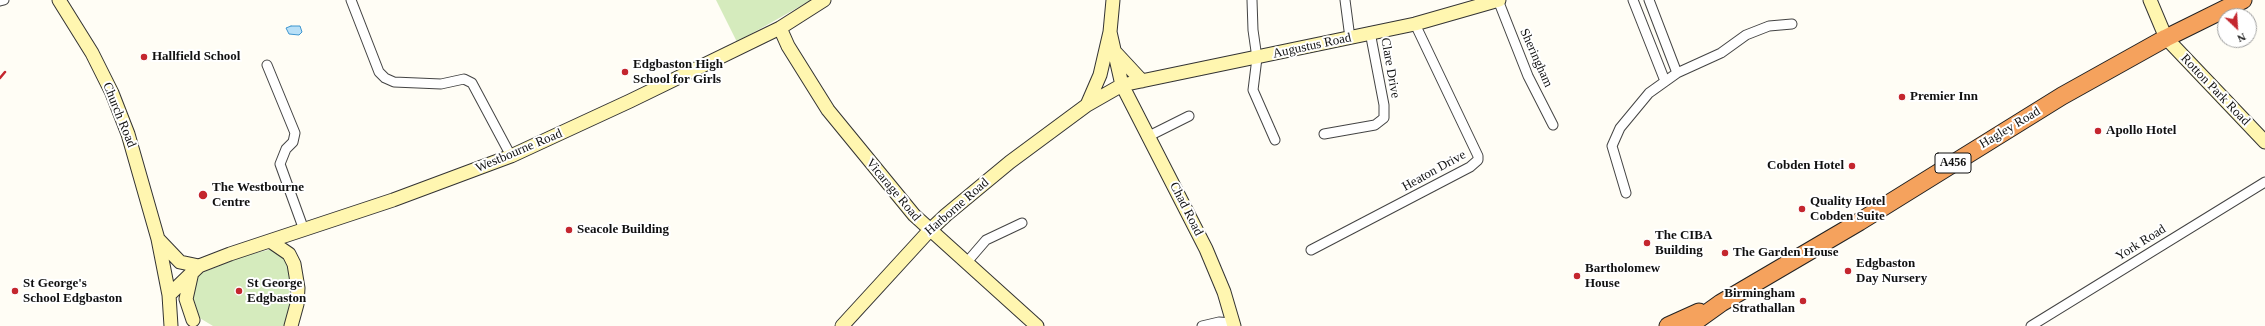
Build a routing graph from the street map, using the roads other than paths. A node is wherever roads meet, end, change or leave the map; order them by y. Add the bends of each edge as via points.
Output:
1 (4, 0) edge
2 (58, 0) edge
3 (351, 0) edge
4 (824, 0) edge
5 (1113, 0) edge
6 (1252, 0) edge
7 (1345, 0) edge
8 (1499, 0) edge
9 (1632, 0) edge
10 (1649, 0) edge
11 (2150, 0) edge
12 (2243, 0) edge
13 (0, 1) edge
14 (1416, 24) junction
15 (1792, 24) dead end
16 (780, 28) junction
17 (1110, 32) junction
18 (1370, 32) junction
19 (1350, 38) junction
20 (2166, 38) junction
21 (1114, 50) junction
22 (1257, 58) junction
23 (267, 65) dead end
24 (1677, 73) junction
25 (1665, 81) junction
26 (1131, 86) junction
27 (1087, 106) junction
28 (1189, 116) dead end
29 (1553, 125) dead end
30 (1324, 134) dead end
31 (1147, 137) junction
32 (1275, 140) dead end
33 (2265, 142) edge
34 (511, 156) junction
35 (2265, 182) edge
36 (1626, 193) dead end
37 (1022, 223) dead end
38 (304, 230) junction
39 (929, 230) junction
40 (158, 240) junction
41 (270, 241) junction
42 (1311, 250) dead end
43 (967, 262) junction
44 (195, 269) junction
45 (169, 295) junction
46 (1721, 303) junction
47 (198, 323) edge
48 (1233, 324) edge
49 (171, 326) edge
50 (292, 326) edge
51 (842, 326) edge
52 (1037, 326) edge
53 (1202, 326) edge
54 (1668, 326) edge
55 (1689, 326) edge
56 (2031, 326) edge

1 - 13 street
2 - 40 main road, Church Road via 92,53 112,93 140,169
3 - 34 street via 361,16 379,72 385,78 394,82 441,84 464,79 472,83
4 - 16 main road, Westbourne Road
5 - 17 main road
6 - 22 street
7 - 19 street
8 - 14 main road, Augustus Road
8 - 29 street, Sheringham via 1528,76
9 - 25 street
10 - 24 street
11 - 20 main road
12 - 20 highway, Hagley Road / A456
14 - 18 main road, Augustus Road
14 - 42 street, Heaton Drive via 1478,160 1470,167
15 - 24 street via 1769,26 1746,35 1721,53
16 - 34 main road, Westbourne Road
16 - 39 main road, Vicarage Road via 788,46 828,110 884,180
17 - 21 main road
17 - 27 main road via 1100,75
18 - 19 main road, Augustus Road
18 - 30 street, Clare Drive via 1384,105 1384,118 1375,125
19 - 22 main road, Augustus Road
20 - 33 main road, Rotton Park Road
20 - 46 highway, Hagley Road / A456 via 2062,96 1864,219
21 - 26 main road
21 - 26 main road
22 - 26 main road, Augustus Road
22 - 32 street via 1253,90
23 - 38 street via 295,133 293,142 286,149 280,164
24 - 25 street
25 - 36 street via 1649,94 1620,128 1614,139 1612,146
26 - 27 main road, Harborne Road
26 - 31 main road, Chad Road
27 - 39 main road, Harborne Road via 1010,162
28 - 31 street
31 - 48 main road, Chad Road via 1206,249 1224,292
34 - 38 main road, Westbourne Road
35 - 56 street, York Road
37 - 43 street via 986,240
38 - 41 main road, Westbourne Road
39 - 43 main road, Vicarage Road
39 - 51 main road, Harborne Road
40 - 44 main road via 180,262
40 - 45 main road, Church Road
41 - 44 main road, Westbourne Road
41 - 50 main road via 289,254 294,264 298,288
43 - 52 main road, Vicarage Road
44 - 45 main road
44 - 47 main road via 186,299
45 - 47 main road via 174,304
45 - 49 main road, Church Road
46 - 54 highway, Hagley Road / A456
46 - 55 highway, Hagley Road / A456
48 - 53 street via 1218,322

